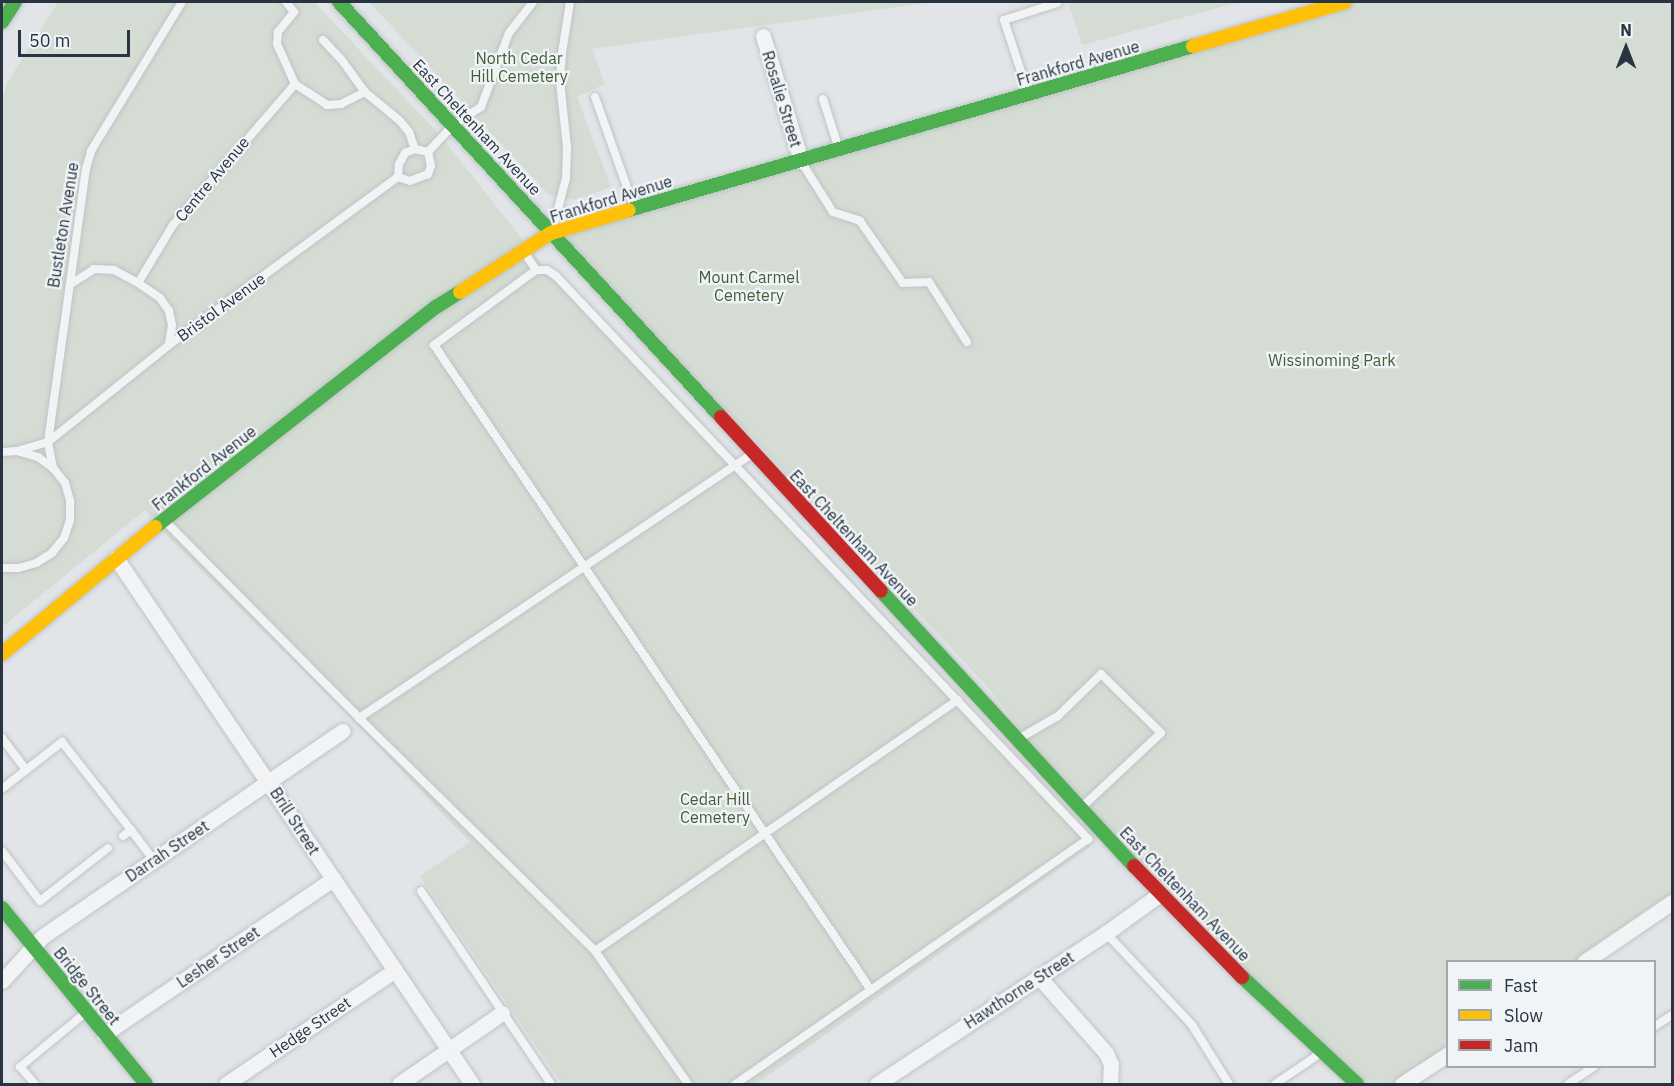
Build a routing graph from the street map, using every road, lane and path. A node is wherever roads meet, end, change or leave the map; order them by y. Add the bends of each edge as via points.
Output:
1 (15, 2) edge
2 (182, 2) edge
3 (286, 2) edge
4 (339, 2) edge
5 (533, 2) edge
6 (570, 2) edge
7 (1345, 2) edge
8 (1057, 3) edge
9 (2, 22) edge
10 (763, 36) dead end
11 (323, 40) dead end
12 (295, 84) junction
13 (365, 92) junction
14 (1029, 95) junction
15 (595, 97) dead end
16 (823, 99) dead end
17 (453, 125) junction
18 (415, 149) junction
19 (840, 150) junction
20 (428, 152) junction
21 (801, 161) junction
22 (398, 177) junction
23 (634, 208) junction
24 (552, 233) junction
25 (523, 251) junction
26 (536, 270) junction
27 (138, 282) junction
28 (70, 286) junction
29 (967, 342) dead end
30 (169, 345) junction
31 (48, 442) junction
32 (17, 451) junction
33 (2, 452) edge
34 (754, 452) junction
35 (736, 464) junction
36 (53, 468) junction
37 (164, 520) junction
38 (116, 558) junction
39 (583, 567) junction
40 (2, 568) edge
41 (18, 568) junction
42 (2, 573) edge
43 (2, 654) edge
44 (958, 700) junction
45 (359, 718) junction
46 (342, 731) dead end
47 (2, 739) edge
48 (1018, 739) junction
49 (26, 770) junction
50 (269, 782) junction
51 (2, 789) edge
52 (1081, 808) junction
53 (131, 830) junction
54 (764, 832) junction
55 (123, 836) dead end
56 (108, 848) dead end
57 (2, 851) edge
58 (154, 860) junction
59 (333, 879) junction
60 (421, 891) dead end
61 (1160, 894) junction
62 (1672, 902) edge
63 (2, 908) edge
64 (1106, 933) junction
65 (32, 945) junction
66 (596, 951) junction
67 (1587, 960) edge
68 (395, 970) junction
69 (1039, 977) junction
70 (2, 981) edge
71 (871, 990) junction
72 (86, 1012) junction
73 (502, 1013) junction
74 (1672, 1015) edge
75 (1656, 1026) edge
76 (104, 1034) junction
77 (450, 1051) junction
78 (1323, 1052) junction
79 (1446, 1055) edge
80 (1592, 1068) edge
81 (35, 1084) edge
82 (146, 1084) edge
83 (226, 1084) edge
84 (399, 1084) edge
85 (472, 1084) edge
86 (551, 1084) edge
87 (688, 1084) edge
88 (735, 1084) edge
89 (877, 1084) edge
90 (1110, 1084) edge
91 (1229, 1084) edge
92 (1275, 1084) edge
93 (1358, 1084) edge
94 (1402, 1084) edge
95 (1568, 1084) edge

1 - 9 main road
2 - 28 lane, Bustleton Avenue via 91,151
3 - 12 lane via 294,12 278,32 277,44
4 - 17 main road, East Cheltenham Avenue
5 - 17 lane via 509,33 480,107
6 - 24 lane via 560,81 566,178
7 - 14 main road, Frankford Avenue
8 - 14 lane via 1004,20
10 - 21 street, Rosalie Street
11 - 13 lane
12 - 13 lane via 327,105 341,104
12 - 27 lane, Centre Avenue via 173,225
13 - 18 lane via 400,121
14 - 19 main road, Frankford Avenue
15 - 23 lane
16 - 19 lane
17 - 20 lane
17 - 24 main road, East Cheltenham Avenue
18 - 20 lane
18 - 22 lane via 405,153
19 - 21 main road, Frankford Avenue
20 - 22 lane via 428,174 410,181
21 - 23 main road, Frankford Avenue
21 - 29 lane via 833,212 860,221 903,283 929,282
22 - 30 lane, Bristol Avenue
23 - 24 main road, Frankford Avenue
24 - 25 main road, Frankford Avenue
24 - 34 main road, East Cheltenham Avenue
25 - 26 lane
25 - 37 main road, Frankford Avenue via 436,307
26 - 35 lane via 547,270 556,276
26 - 39 lane via 434,345
27 - 28 lane via 114,270 94,269
27 - 30 lane via 160,298 169,311
28 - 31 lane, Bustleton Avenue
30 - 31 lane, Bristol Avenue
31 - 32 lane
31 - 36 lane, Bustleton Avenue
32 - 33 lane
32 - 36 lane via 38,457
34 - 35 lane
34 - 48 main road, East Cheltenham Avenue
35 - 39 lane
35 - 44 lane
36 - 41 lane via 70,501 67,529 52,553
37 - 38 main road, Frankford Avenue
37 - 45 lane
38 - 43 main road, Frankford Avenue
38 - 50 street, Brill Street
39 - 45 lane
39 - 54 lane
40 - 41 lane
41 - 42 lane
44 - 54 lane
44 - 71 lane via 1088,839
45 - 66 lane
46 - 50 street, Darrah Street
47 - 49 lane
48 - 52 main road, East Cheltenham Avenue
48 - 52 lane via 1058,716 1101,674 1161,733
49 - 51 lane
49 - 53 lane via 62,742
50 - 58 street, Darrah Street
50 - 59 street, Brill Street
52 - 61 main road, East Cheltenham Avenue
53 - 55 lane
53 - 58 lane
54 - 66 lane
54 - 71 lane
56 - 57 lane via 40,901
58 - 65 street, Darrah Street
59 - 68 street, Brill Street
59 - 76 street, Lesher Street
60 - 73 lane
61 - 64 street, Hawthorne Street
61 - 78 main road, East Cheltenham Avenue
62 - 67 street
63 - 65 main road, Bridge Street via 10,924
64 - 69 street, Hawthorne Street
64 - 91 lane via 1192,1025
65 - 70 street, Darrah Street
65 - 72 main road, Bridge Street
66 - 87 lane
68 - 77 street, Brill Street
68 - 83 street, Hedge Street
69 - 89 street, Hawthorne Street
69 - 90 street via 1106,1053 1111,1064
71 - 88 lane
72 - 76 main road, Bridge Street
72 - 81 lane via 20,1067
73 - 77 street
73 - 86 lane
74 - 75 lane
76 - 82 main road, Bridge Street
77 - 84 street
77 - 85 street, Brill Street
78 - 92 lane
78 - 93 main road, East Cheltenham Avenue
79 - 94 street
80 - 95 lane

